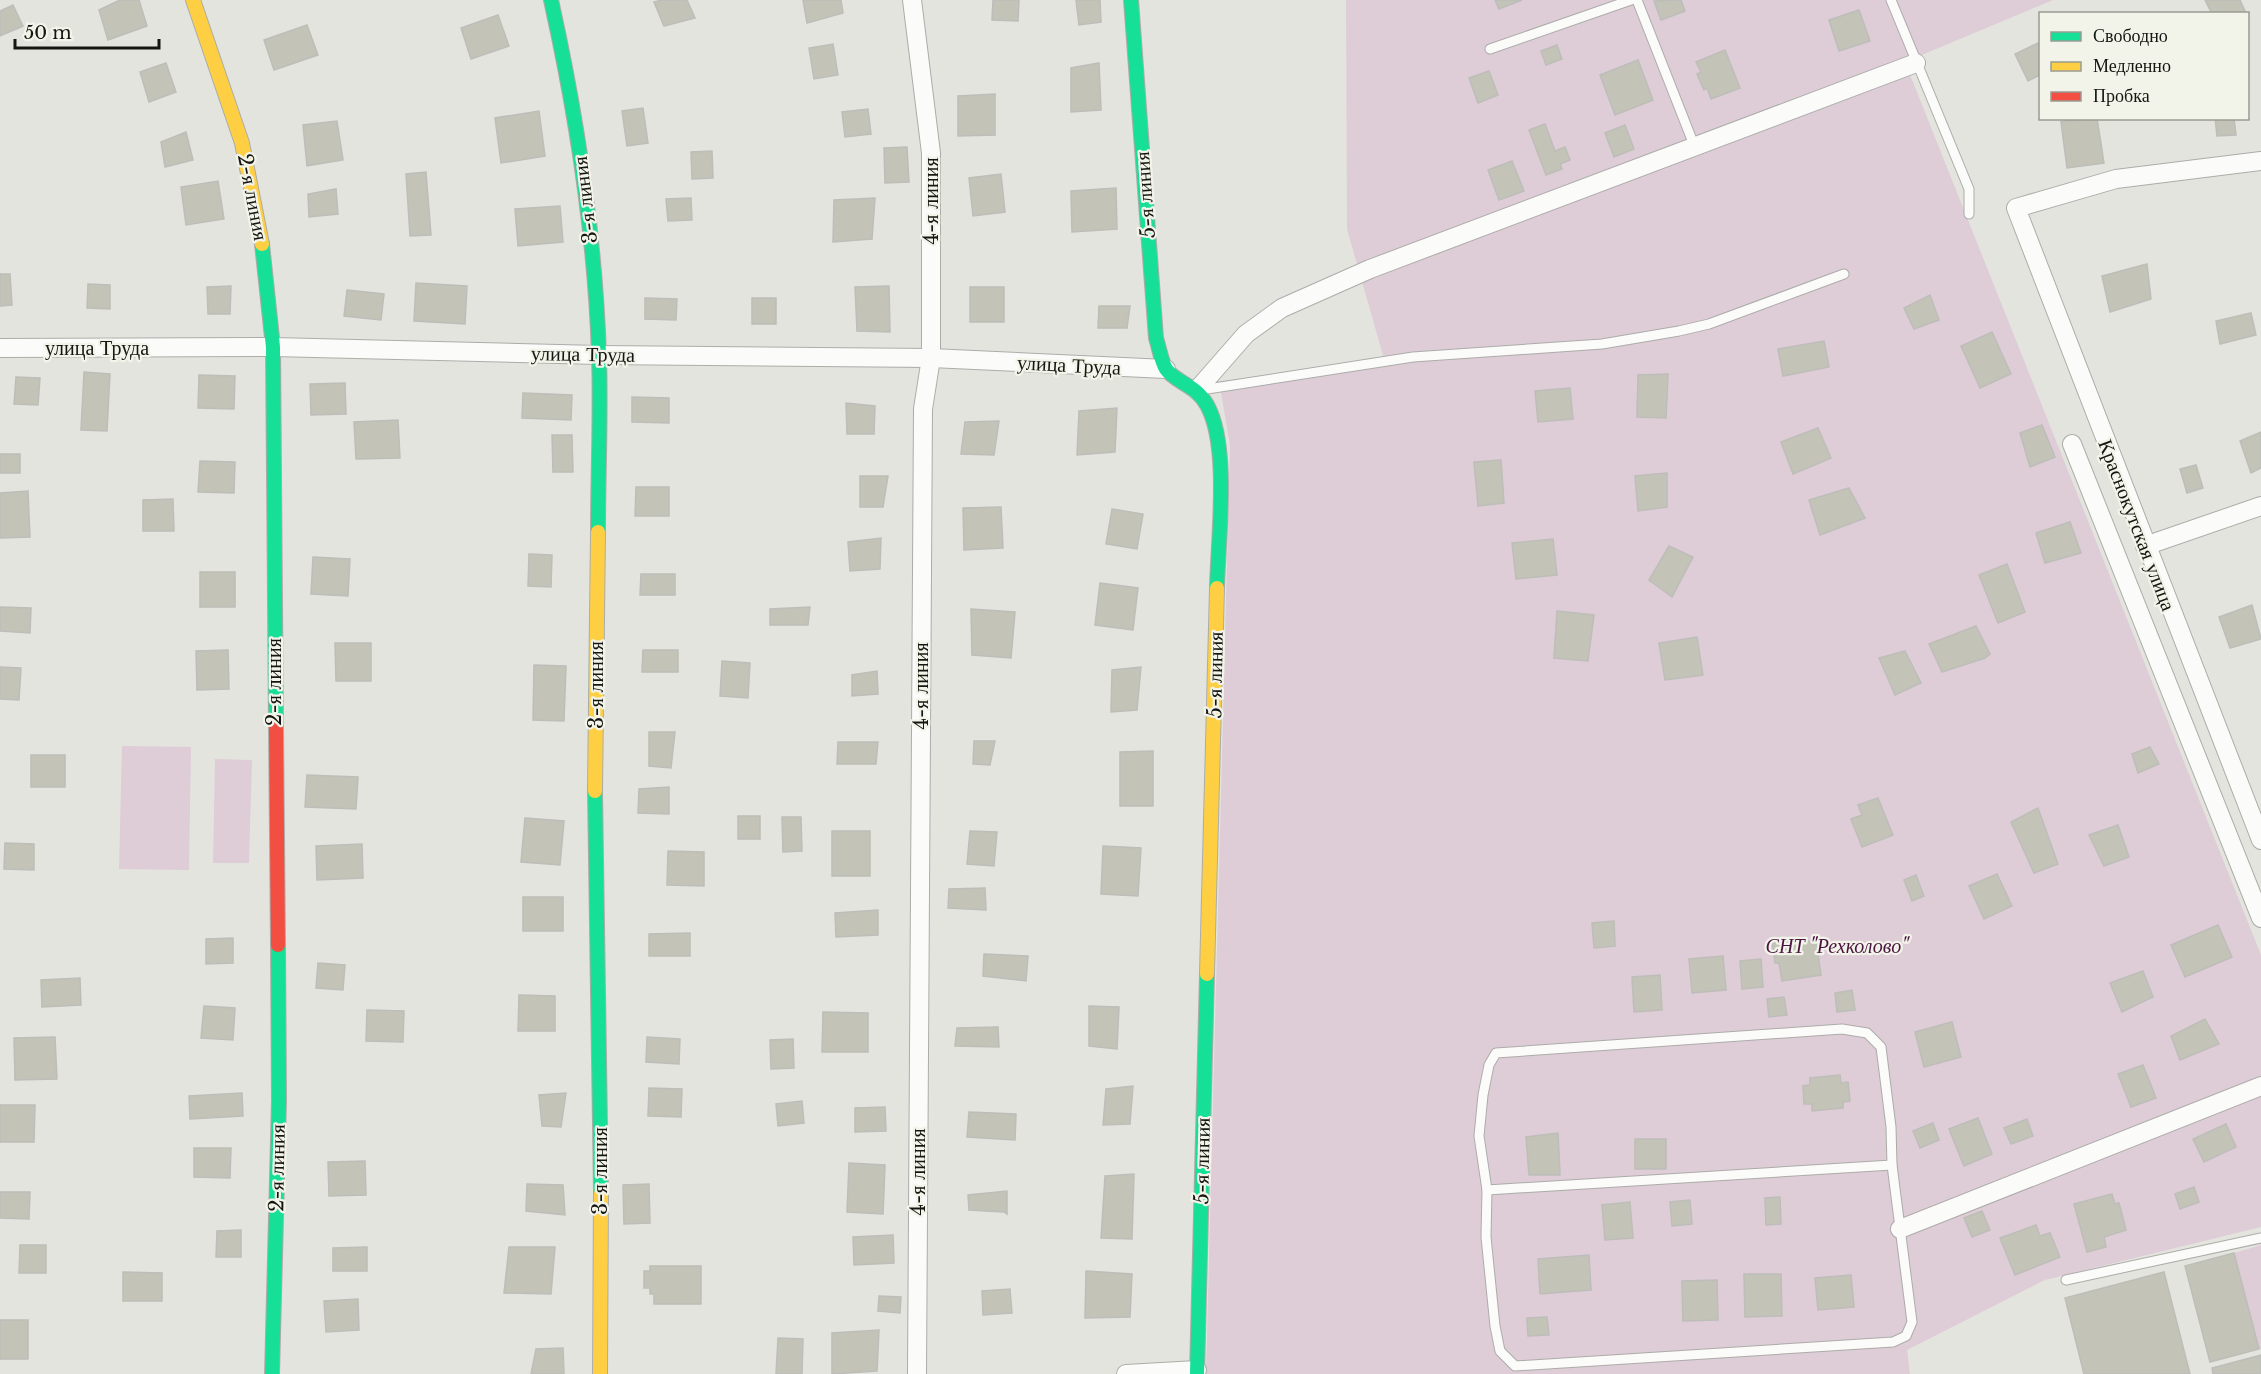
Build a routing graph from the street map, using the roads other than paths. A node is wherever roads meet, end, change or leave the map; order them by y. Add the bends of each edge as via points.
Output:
1 (193, 0) edge
2 (550, 0) edge
3 (912, 0) edge
4 (1131, 0) edge
5 (1631, 0) edge
6 (1637, 0) edge
7 (1891, 0) edge
8 (1490, 49) dead end
9 (1916, 63) junction
10 (1694, 145) junction
11 (2261, 161) edge
12 (1969, 214) dead end
13 (1844, 274) dead end
14 (273, 347) junction
15 (0, 348) edge
16 (599, 355) junction
17 (930, 358) junction
18 (1166, 369) junction
19 (1197, 390) junction
20 (2073, 444) dead end
21 (2261, 506) edge
22 (2145, 546) junction
23 (2259, 829) edge
24 (2261, 918) edge
25 (2261, 1086) edge
26 (1892, 1165) junction
27 (1487, 1190) junction
28 (1900, 1228) junction
29 (2261, 1238) edge
30 (2066, 1280) dead end
31 (1197, 1372) edge
32 (272, 1374) edge
33 (600, 1374) edge
34 (917, 1374) edge
35 (1126, 1374) edge

1 - 14 street, 2-я линия via 243,143 260,225
2 - 16 street, 3-я линия via 570,86 586,192
3 - 17 street, 4-я линия via 932,153
4 - 18 street, 5-я линия via 1156,338
5 - 8 lane
6 - 10 lane
7 - 9 lane
9 - 10 street
9 - 12 lane via 1969,189
10 - 19 street via 1370,269 1282,308 1246,334
11 - 22 street, Краснокутская улица via 2116,179 2016,208
13 - 19 lane via 1709,324 1679,331 1602,344 1413,357
14 - 15 street, улица Труда
14 - 16 street, улица Труда
14 - 32 street, 2-я линия via 279,1100
16 - 17 street, улица Труда
16 - 33 street, 3-я линия via 595,832 601,1067
17 - 18 street, улица Труда
17 - 34 street, 4-я линия via 923,409
18 - 19 street, 5-я линия
19 - 31 street, 5-я линия via 1217,434 1220,464
20 - 24 street, Краснокутская улица
21 - 22 street
22 - 23 street, Краснокутская улица
25 - 28 street
26 - 27 lane
26 - 27 lane via 1881,1047 1867,1033 1842,1029 1496,1053 1489,1065 1479,1136
26 - 28 lane
27 - 28 lane via 1486,1237 1495,1326 1500,1351 1515,1366 1893,1342 1906,1336 1912,1322
29 - 30 lane
31 - 35 street

